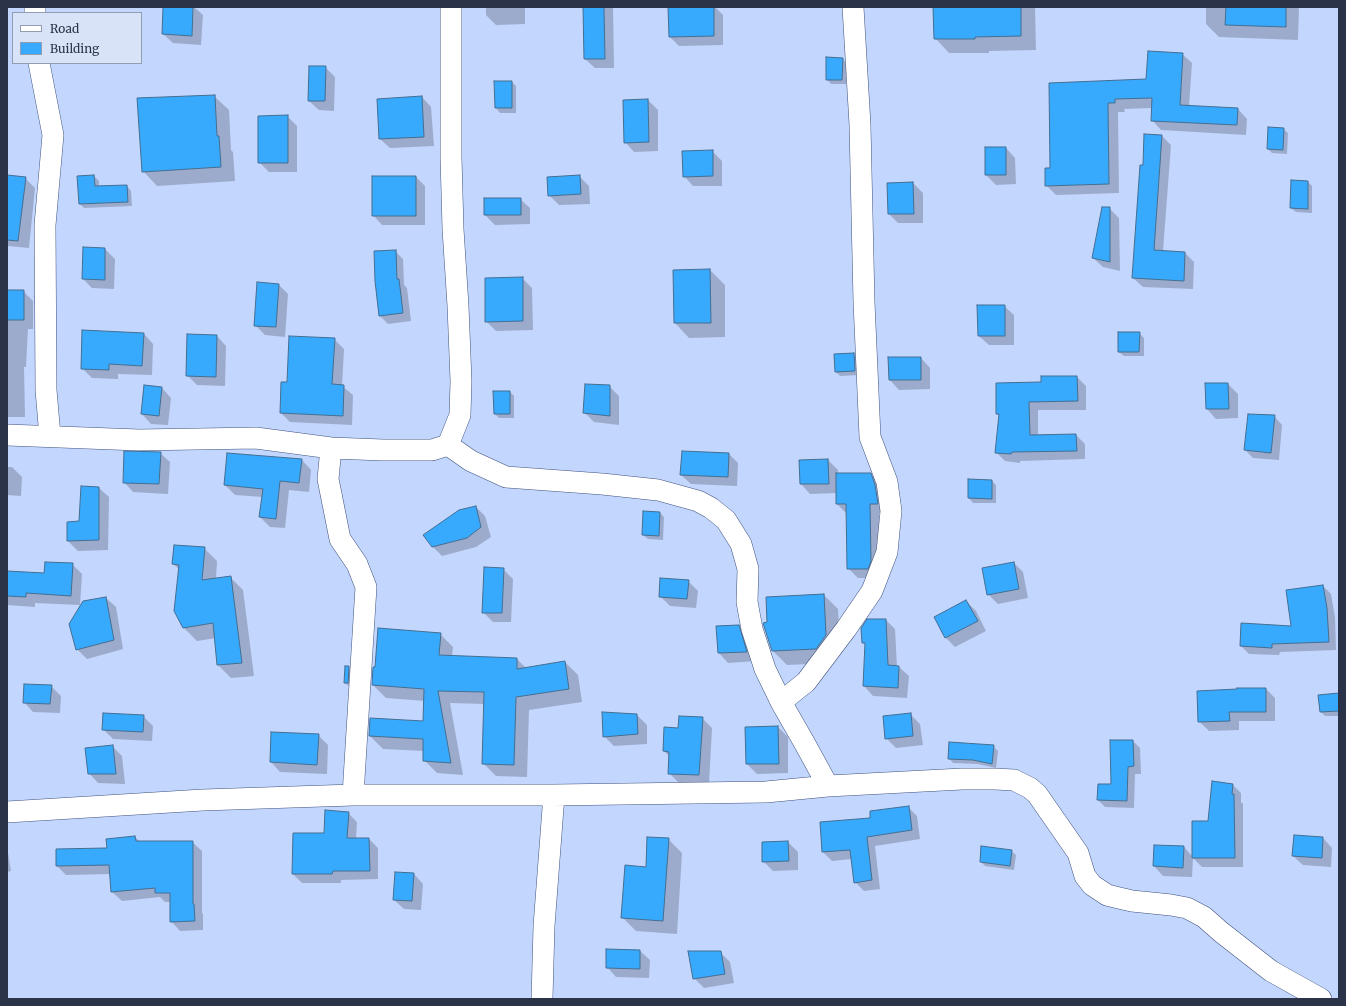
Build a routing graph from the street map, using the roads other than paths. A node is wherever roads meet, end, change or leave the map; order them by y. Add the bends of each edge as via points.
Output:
1 (451, 7) edge
2 (852, 7) edge
3 (38, 64) edge
4 (7, 435) edge
5 (50, 436) junction
6 (448, 445) junction
7 (331, 448) junction
8 (781, 702) junction
9 (828, 786) junction
10 (554, 795) junction
11 (353, 796) junction
12 (7, 812) edge
13 (542, 999) edge
14 (1321, 999) edge

1 - 6 street via 451,157 461,388 460,415
2 - 8 street via 860,125 870,438 887,482 891,511 889,538 887,552 872,591 806,682
3 - 5 street via 53,135 45,225 46,390
4 - 5 street
5 - 7 street via 139,440 256,438
6 - 7 street via 432,450
6 - 8 street via 470,461 506,477 658,490 698,501 711,508 726,520 741,544 748,569 747,602 752,629 765,669
7 - 11 street via 328,479 340,539 357,564 366,587
8 - 9 street
9 - 10 street via 766,792
9 - 14 street via 982,779 1014,780 1024,784 1037,794 1078,853 1085,876 1107,895 1187,908 1204,917 1271,971
10 - 11 street
10 - 13 street via 544,926
11 - 12 street via 203,800

